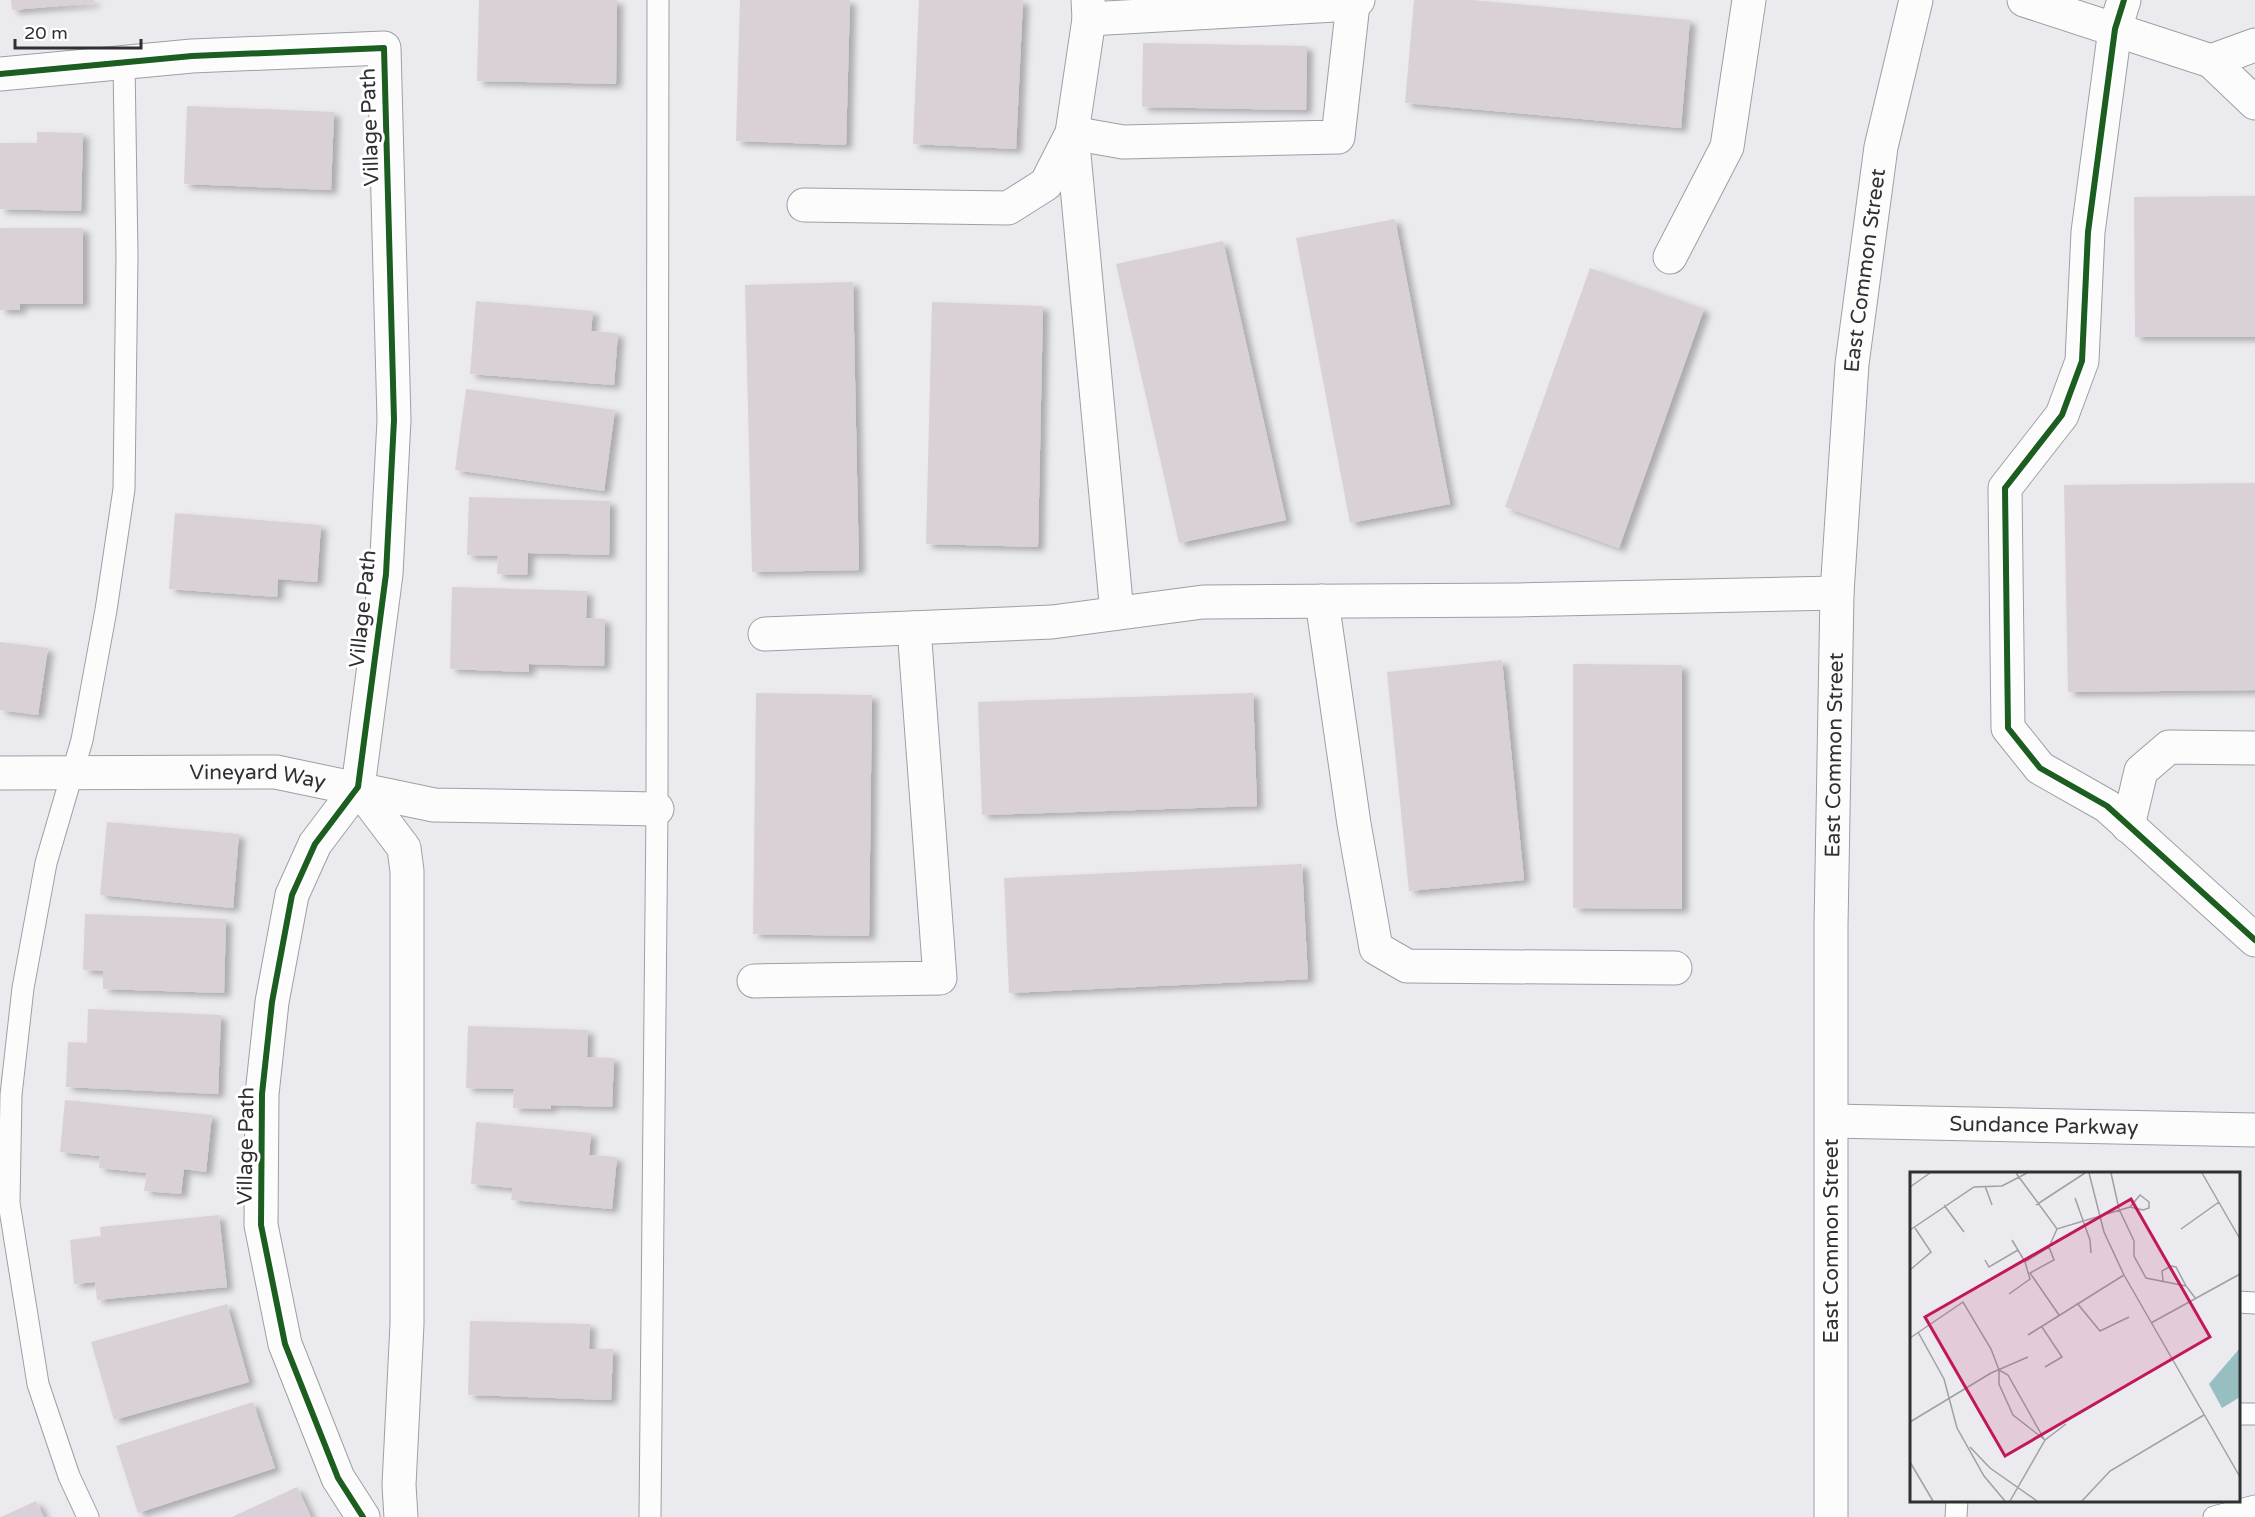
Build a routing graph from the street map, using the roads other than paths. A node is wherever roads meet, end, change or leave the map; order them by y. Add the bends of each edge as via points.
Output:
1 (658, 0) edge
2 (1749, 0) edge
3 (1916, 0) edge
4 (2024, 0) edge
5 (1355, 2) edge
6 (1089, 9) edge
7 (2119, 15) edge
8 (2255, 45) edge
9 (2211, 61) junction
10 (124, 63) junction
11 (0, 74) edge
12 (2255, 103) edge
13 (1072, 133) junction
14 (804, 204) dead end
15 (1670, 257) dead end
16 (1837, 593) junction
17 (1322, 601) junction
18 (1117, 613) junction
19 (914, 628) junction
20 (765, 633) dead end
21 (2255, 748) edge
22 (0, 773) edge
23 (73, 773) junction
24 (358, 787) junction
25 (657, 809) junction
26 (2128, 826) junction
27 (2255, 940) edge
28 (1675, 968) dead end
29 (754, 981) dead end
30 (1832, 1120) junction
31 (2255, 1130) edge
32 (1957, 1502) edge
33 (2255, 1506) edge
34 (88, 1517) edge
35 (363, 1517) edge
36 (401, 1517) edge
37 (650, 1517) edge
38 (1832, 1517) edge
39 (1956, 1517) edge
40 (2214, 1517) edge

1 - 25 lane
2 - 15 street via 1727,147
3 - 16 street, East Common Street via 1881,147 1855,341
4 - 7 street
5 - 6 street
5 - 13 street via 1338,138 1123,142
6 - 13 street
7 - 9 street
7 - 26 street via 2088,232 2082,362 2062,415 2005,488 2008,728 2040,768 2107,806
8 - 9 street
9 - 12 street
10 - 11 street, Village Path
10 - 23 lane via 124,489 106,610
10 - 24 street, Village Path via 192,56 384,48 394,420 386,574
13 - 14 street via 1046,184 1008,208
13 - 18 street
16 - 17 street
16 - 30 street, East Common Street
17 - 18 street via 1203,602
17 - 28 street via 1376,948 1407,966
18 - 19 street via 1052,622
19 - 20 street
19 - 29 street via 940,978
21 - 26 street via 2169,747 2141,771
22 - 23 street, Vineyard Way
23 - 24 street, Vineyard Way via 276,772
23 - 34 lane via 46,863 23,988 10,1095 9,1203 38,1384 69,1476
24 - 25 street, Vineyard Way via 434,805
24 - 35 street, Village Path via 315,844 292,895 272,1002 262,1094 261,1225 285,1344 338,1478
24 - 36 street via 405,848 407,871 407,1324
25 - 37 lane
26 - 27 street
30 - 31 street, Sundance Parkway
30 - 38 street, East Common Street
32 - 39 lane
33 - 40 lane

